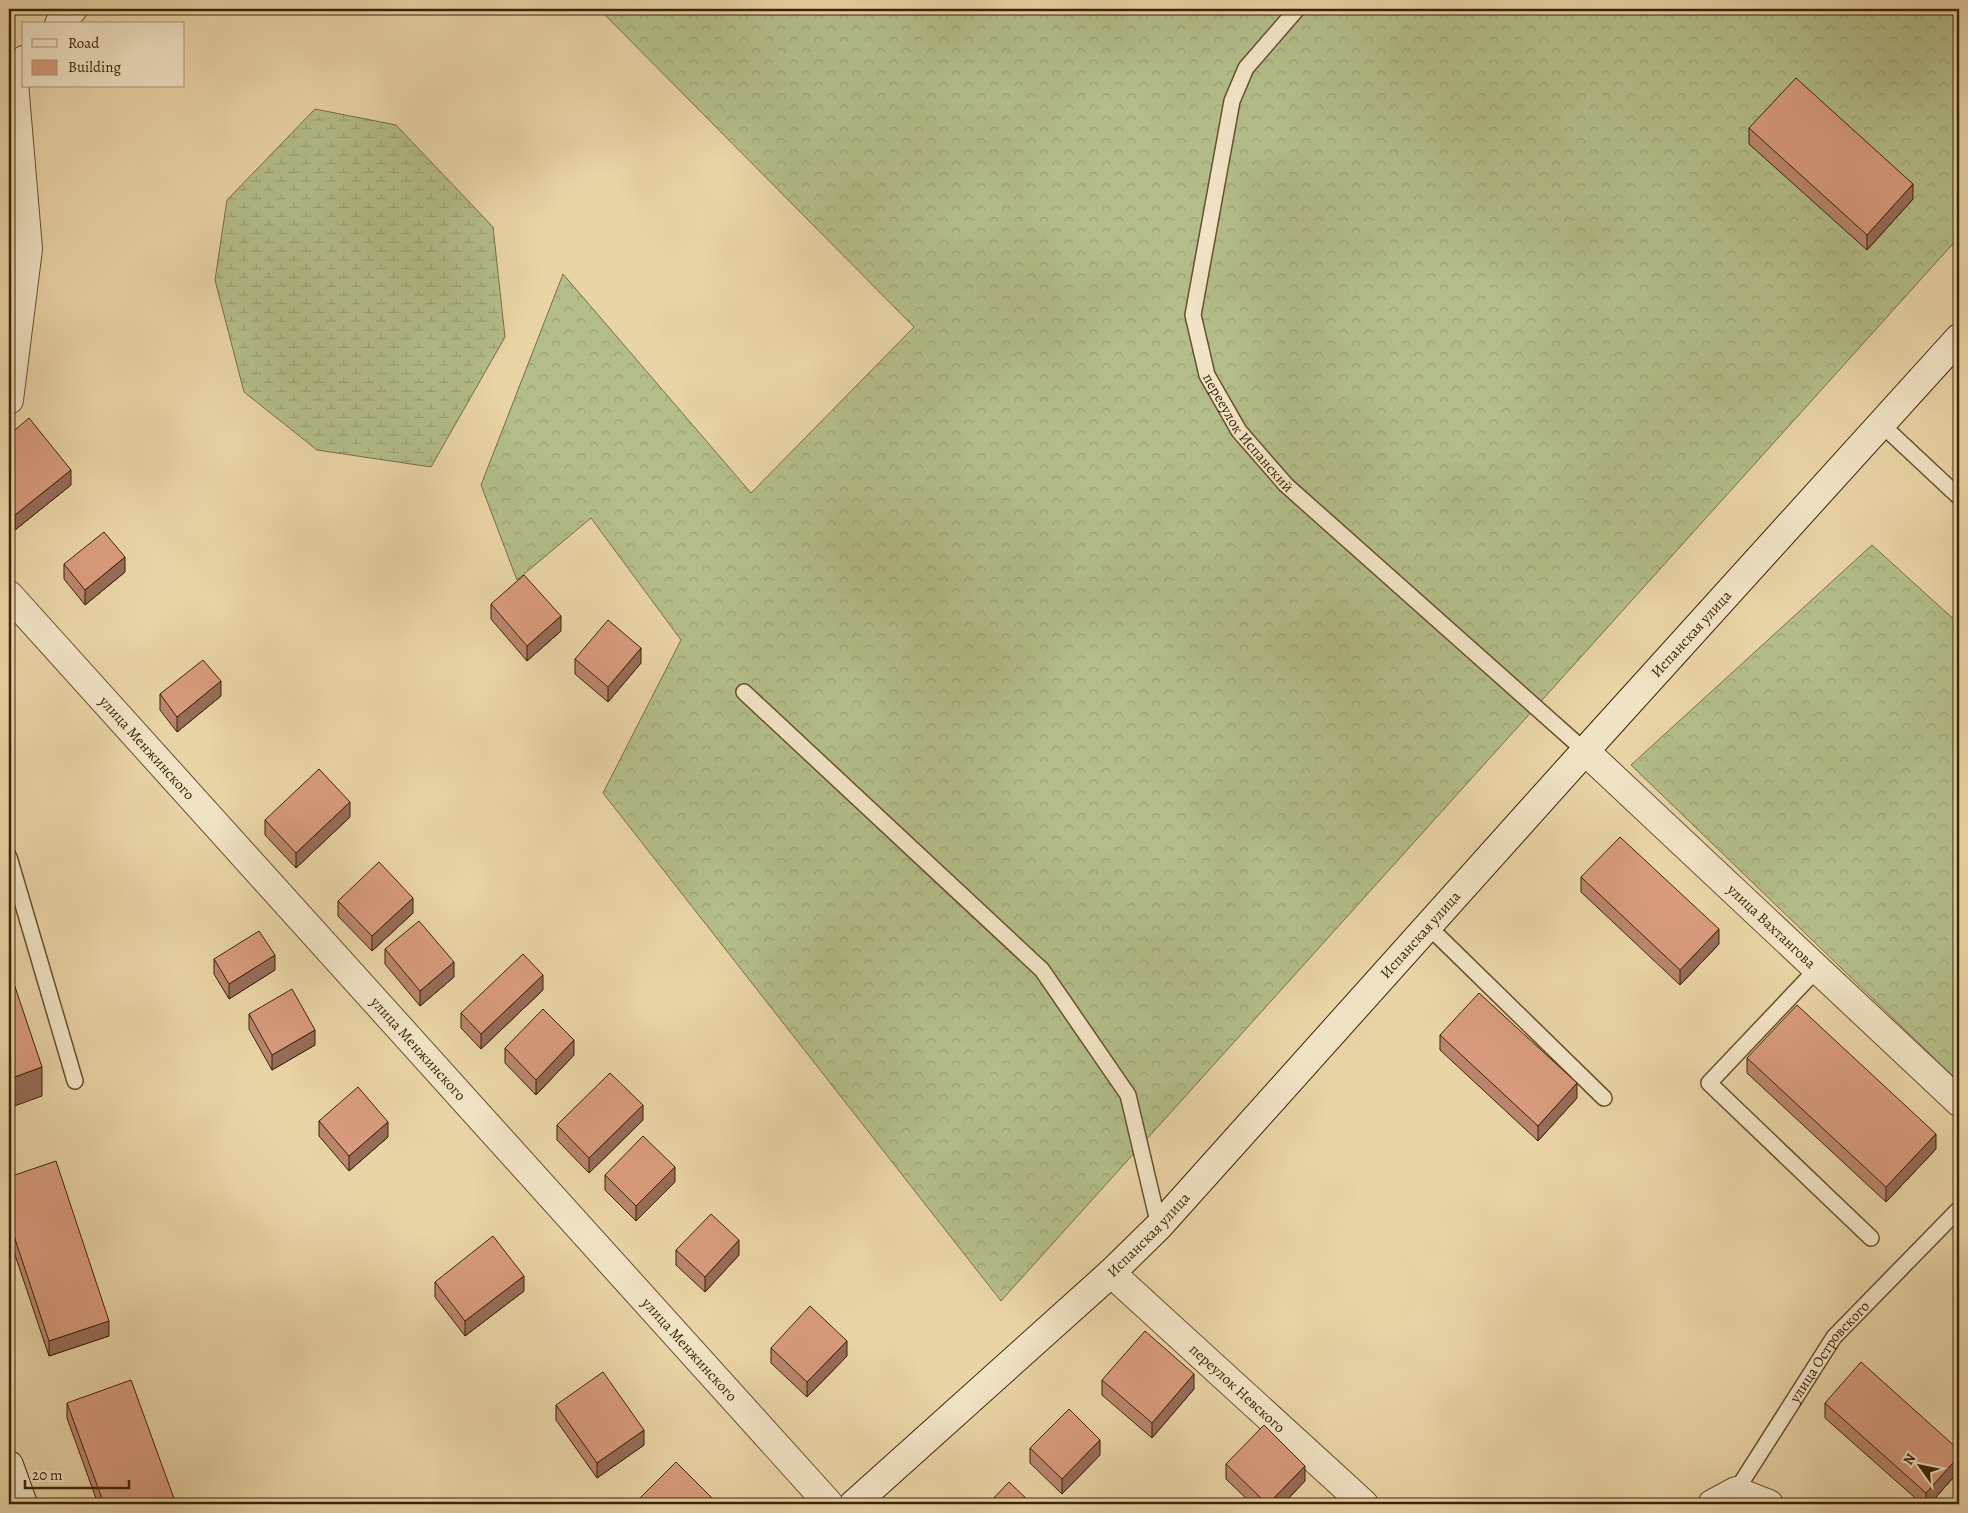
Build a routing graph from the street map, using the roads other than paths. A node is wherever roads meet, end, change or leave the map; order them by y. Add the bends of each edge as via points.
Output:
1 (73, 9) edge
2 (1297, 9) edge
3 (61, 22) edge
4 (22, 62) edge
5 (1959, 338) edge
6 (9, 400) edge
7 (1881, 424) junction
8 (1959, 498) edge
9 (9, 594) edge
10 (744, 692) dead end
11 (1584, 751) junction
12 (9, 857) edge
13 (1428, 926) junction
14 (1817, 969) junction
15 (75, 1081) dead end
16 (1604, 1098) dead end
17 (1959, 1102) edge
18 (1959, 1209) edge
19 (1159, 1226) junction
20 (1871, 1238) dead end
21 (1111, 1273) junction
22 (9, 1464) edge
23 (1736, 1491) junction
24 (23, 1504) edge
25 (829, 1504) edge
26 (854, 1504) edge
27 (1364, 1504) edge
28 (1712, 1504) edge
29 (1769, 1504) edge

1 - 3 street
2 - 11 lane, перееулок Испанский via 1246,68 1232,101 1193,315 1207,375 1238,431 1286,485
4 - 6 street via 13,71 28,249
5 - 7 street, Испанская улица
7 - 8 lane
7 - 11 street, Испанская улица
9 - 25 street, улица Менжинского
10 - 19 lane via 1042,970 1128,1095
11 - 13 street, Испанская улица
11 - 14 street, улица Вахтангова
12 - 15 lane
13 - 16 lane
13 - 19 street, Испанская улица
14 - 17 street, улица Вахтангова
14 - 20 lane via 1709,1083
18 - 23 lane, улица Островского via 1834,1337
19 - 21 street, Испанская улица
21 - 26 street, Испанская улица
21 - 27 street, переулок Невского
22 - 24 street
23 - 28 street, улица Островского
23 - 29 street

